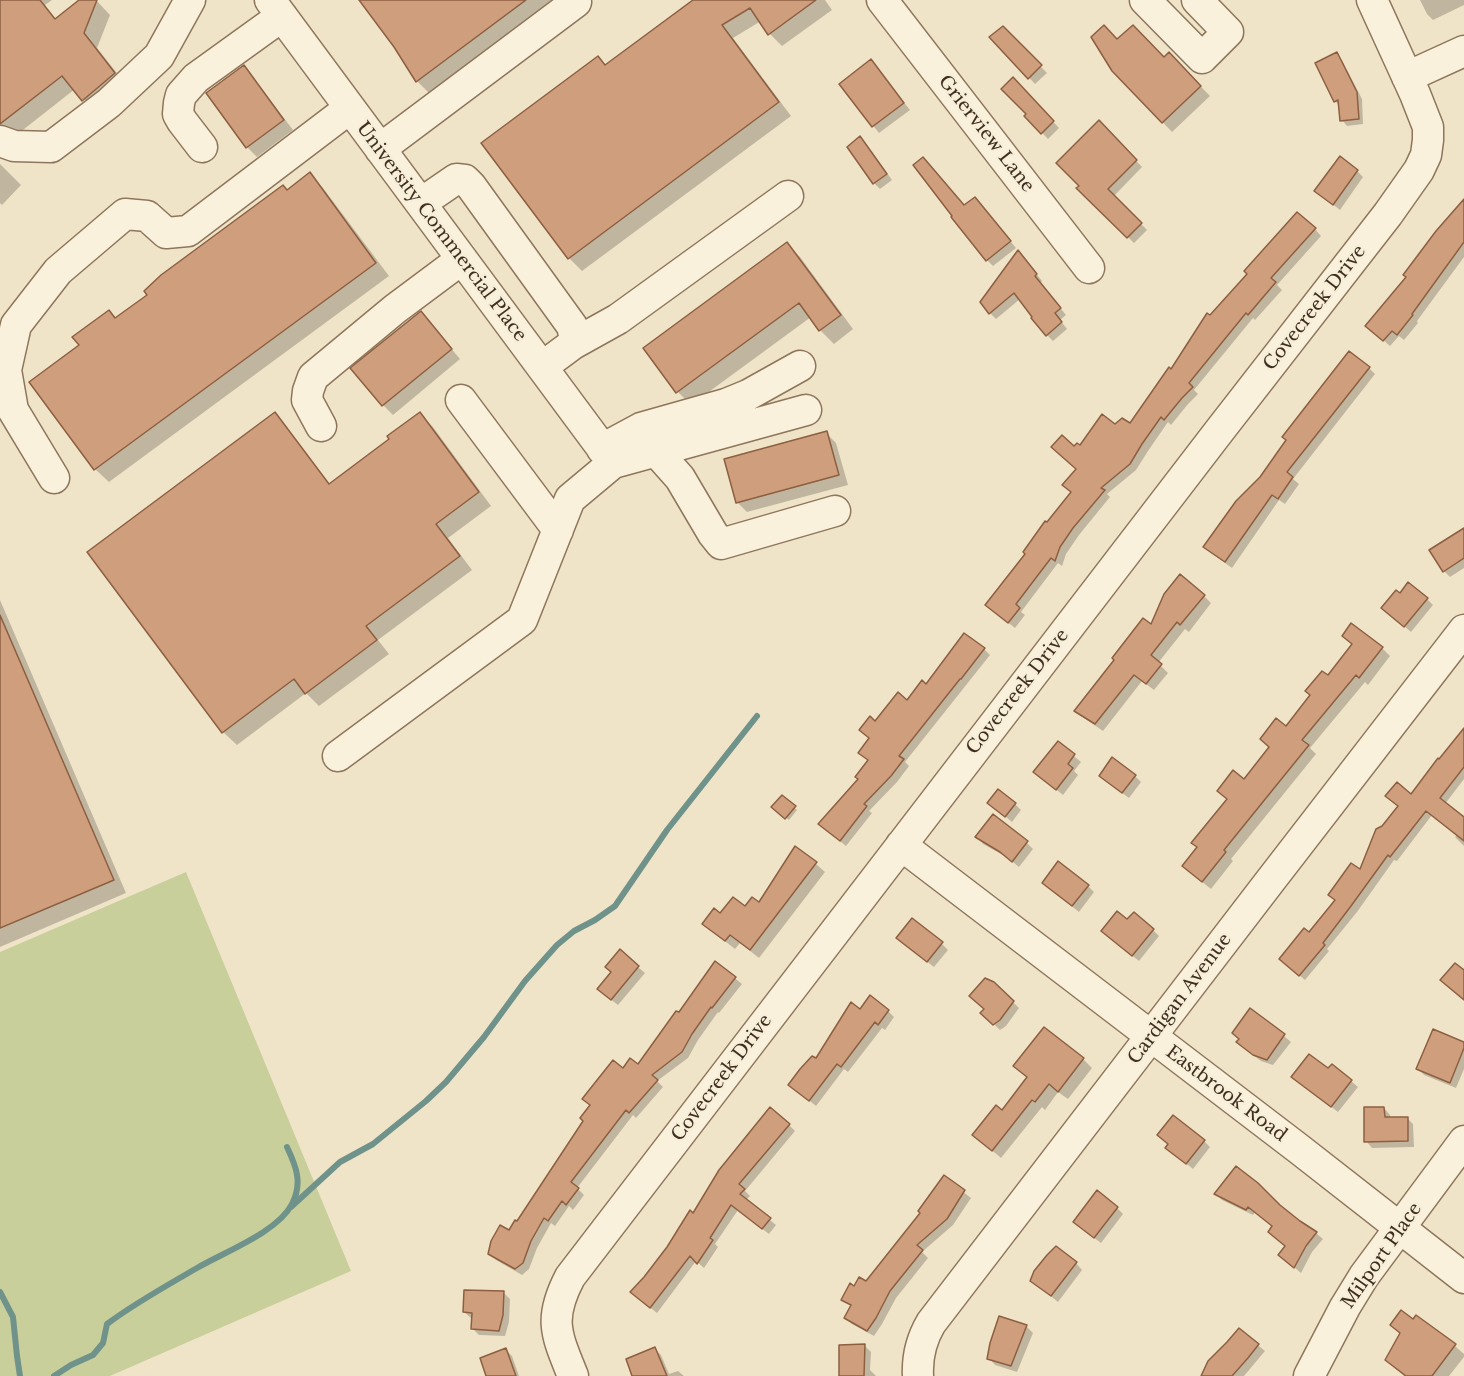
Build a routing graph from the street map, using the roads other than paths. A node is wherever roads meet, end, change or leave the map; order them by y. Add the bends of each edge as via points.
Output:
1 (882, 0) edge
2 (1144, 0) edge
3 (1197, 0) edge
4 (1372, 0) edge
5 (576, 2) dead end
6 (176, 8) edge
7 (276, 8) edge
8 (1464, 51) edge
9 (1407, 77) junction
10 (350, 108) junction
11 (0, 141) edge
12 (202, 147) dead end
13 (380, 149) junction
14 (788, 196) dead end
15 (421, 203) junction
16 (462, 260) junction
17 (1089, 268) dead end
18 (573, 344) junction
19 (800, 366) dead end
20 (542, 367) junction
21 (461, 400) dead end
22 (806, 410) dead end
23 (321, 426) dead end
24 (656, 451) junction
25 (608, 456) junction
26 (54, 478) dead end
27 (835, 511) dead end
28 (558, 530) junction
29 (1464, 630) edge
30 (338, 756) dead end
31 (901, 844) junction
32 (1152, 1037) junction
33 (1464, 1141) edge
34 (1400, 1228) junction
35 (1464, 1278) edge
36 (573, 1376) edge
37 (918, 1376) edge
38 (1309, 1376) edge

1 - 17 street, Grierview Lane
2 - 3 street via 1202,58 1228,32
4 - 9 street, Covecreek Drive
5 - 13 street
6 - 11 street via 159,56 109,103 51,147 14,146
7 - 10 street, University Commercial Place
7 - 12 street via 181,95 178,114
8 - 9 street
9 - 31 street, Covecreek Drive via 1428,128 1426,155 1419,170
10 - 13 street, University Commercial Place
10 - 26 street via 188,231 166,233 147,216 125,214 58,271 16,325 6,370 13,410
13 - 15 street, University Commercial Place
14 - 18 street via 618,319
15 - 16 street, University Commercial Place
15 - 18 street via 456,179 465,180 572,326
16 - 20 street, University Commercial Place
16 - 23 street via 313,377 307,400
18 - 20 street
19 - 25 street via 726,404 641,428
20 - 25 street, University Commercial Place
21 - 28 street
22 - 24 street
24 - 25 street
24 - 27 street via 680,478 721,544
25 - 28 street via 570,499
28 - 30 street via 522,620
29 - 32 street, Cardigan Avenue
31 - 32 street, Eastbrook Road
31 - 36 street, Covecreek Drive via 570,1277 561,1295 556,1325
32 - 34 street, Eastbrook Road
32 - 37 street, Cardigan Avenue via 931,1323 918,1354
33 - 34 street, Milport Place
34 - 35 street, Eastbrook Road
34 - 38 street, Milport Place via 1345,1306

